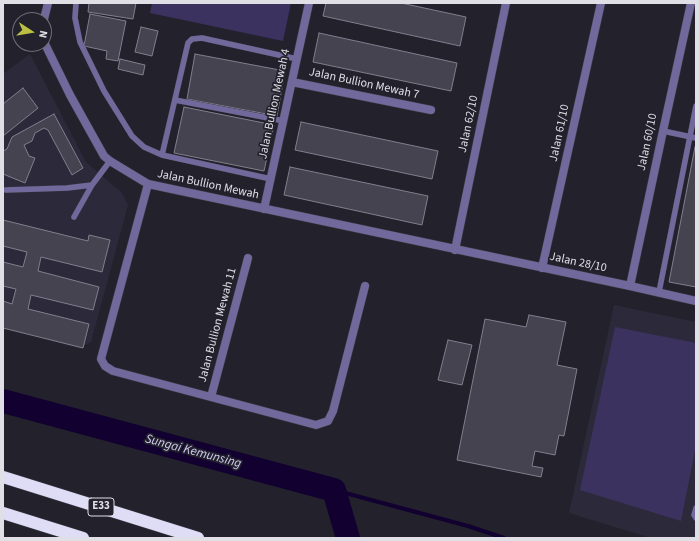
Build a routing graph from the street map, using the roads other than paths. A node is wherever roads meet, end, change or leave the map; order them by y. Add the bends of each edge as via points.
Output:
1 (48, 3) edge
2 (76, 3) edge
3 (309, 3) edge
4 (506, 3) edge
5 (601, 3) edge
6 (691, 3) edge
7 (297, 59) junction
8 (292, 82) junction
9 (175, 100) junction
10 (696, 106) edge
11 (431, 110) dead end
12 (284, 121) junction
13 (663, 131) junction
14 (693, 137) edge
15 (162, 155) junction
16 (110, 161) junction
17 (271, 179) junction
18 (148, 184) junction
19 (92, 185) junction
20 (6, 190) dead end
21 (264, 209) junction
22 (74, 217) dead end
23 (455, 250) junction
24 (248, 258) dead end
25 (542, 268) junction
26 (365, 286) dead end
27 (630, 286) junction
28 (659, 292) junction
29 (696, 301) edge
30 (211, 397) junction
31 (3, 477) edge
32 (696, 508) edge
33 (3, 513) edge
34 (696, 518) edge
35 (83, 538) edge
36 (198, 538) edge

1 - 16 street, Jalan Bullion Mewah via 44,19 45,44 96,142
2 - 15 lane via 75,18 80,42 104,91 132,136 144,147
3 - 7 street, Jalan Bullion Mewah 4
4 - 23 street, Jalan 62/10
5 - 25 street, Jalan 61/10
6 - 13 street, Jalan 60/10
7 - 8 street, Jalan Bullion Mewah 4
7 - 9 lane via 192,38 188,43
8 - 11 street, Jalan Bullion Mewah 7
8 - 12 street, Jalan Bullion Mewah 4
9 - 12 lane
9 - 15 lane
10 - 14 lane
12 - 17 street, Jalan Bullion Mewah 4
13 - 14 lane
13 - 27 street, Jalan 60/10
14 - 28 lane
15 - 17 lane
16 - 18 street, Jalan Bullion Mewah
16 - 19 lane
17 - 21 street, Jalan Bullion Mewah 4
18 - 21 street, Jalan Bullion Mewah
18 - 30 street via 101,359 105,366 113,371
19 - 20 lane
19 - 22 lane
21 - 23 street, Jalan Bullion Mewah
23 - 25 street, Jalan 28/10
24 - 30 street, Jalan Bullion Mewah 11
25 - 27 street, Jalan 28/10
26 - 30 street via 333,411 328,421 316,425
27 - 28 street, Jalan 28/10
28 - 29 street, Jalan 28/10
31 - 36 highway, E33
32 - 34 lane
33 - 35 highway

